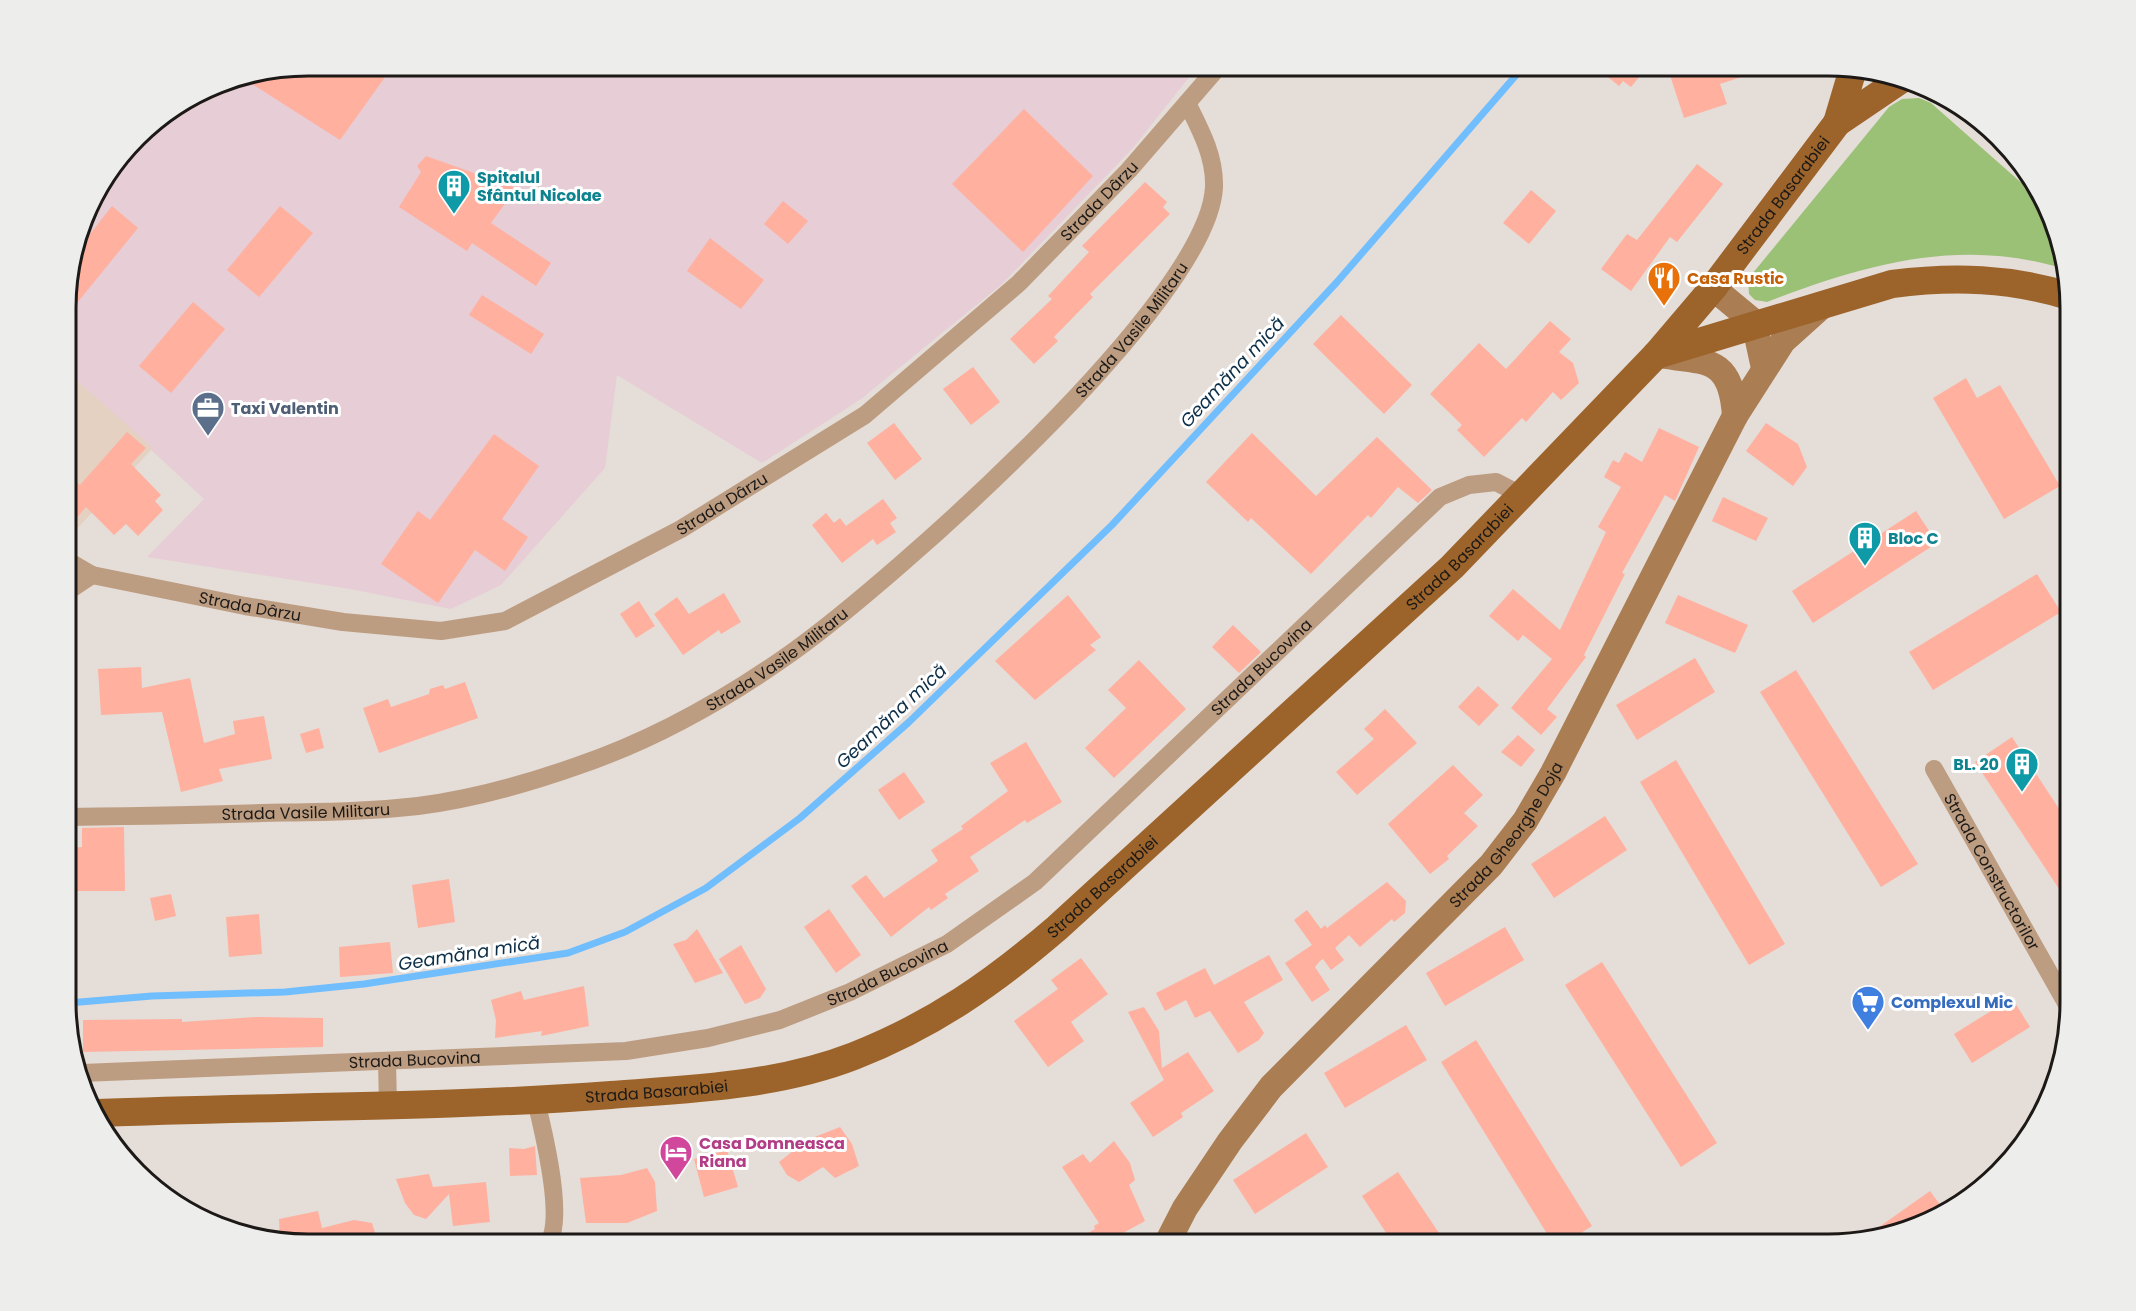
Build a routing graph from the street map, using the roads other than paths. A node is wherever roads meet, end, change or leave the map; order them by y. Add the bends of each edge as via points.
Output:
1 (1210, 76) edge
2 (1850, 77) edge
3 (1892, 86) edge
4 (1187, 103) junction
5 (1837, 123) junction
6 (1713, 288) junction
7 (2059, 293) edge
8 (1825, 303) junction
9 (1756, 326) junction
10 (1656, 355) junction
11 (1764, 368) junction
12 (1735, 416) junction
13 (1521, 495) junction
14 (76, 566) edge
15 (92, 575) junction
16 (76, 586) edge
17 (1934, 769) dead end
18 (76, 817) edge
19 (2060, 990) edge
20 (387, 1062) junction
21 (87, 1072) edge
22 (536, 1101) junction
23 (388, 1106) junction
24 (104, 1113) edge
25 (552, 1234) edge
26 (1172, 1234) edge

1 - 4 street, Strada Dârzu
2 - 5 main road
3 - 5 main road
4 - 15 street, Strada Dârzu via 1129,170 1019,283 865,415 681,530 504,621 441,631 343,622
4 - 18 street, Strada Vasile Militaru via 1208,143 1214,188 1203,224 1184,261 1146,318 1098,374 948,521 839,616 751,679 648,738 579,766 483,794 353,812
5 - 6 main road, Strada Basarabiei
6 - 9 street
6 - 10 main road, Strada Basarabiei
7 - 8 main road via 2025,284 1960,278 1892,284
8 - 9 main road
8 - 11 street, Strada Gheorghe Doja via 1791,333
9 - 10 main road
9 - 11 street
10 - 12 street via 1706,362 1718,368 1732,389
10 - 13 main road, Strada Basarabiei
11 - 12 street, Strada Gheorghe Doja
12 - 26 street, Strada Gheorghe Doja via 1525,821 1491,865 1272,1087 1197,1189
13 - 20 street, Strada Bucovina via 1496,482 1469,485 1440,496 1035,882 947,944 850,992 780,1020 708,1038 626,1051
13 - 22 main road, Strada Basarabiei via 1452,567 1057,928 1006,972 918,1029 851,1057 784,1076 711,1088
14 - 15 street, Strada Dârzu
15 - 16 street
17 - 19 street, Strada Constructorilor
20 - 21 street, Strada Bucovina
20 - 23 street
22 - 23 main road, Strada Basarabiei
22 - 25 street via 554,1214
23 - 24 main road, Strada Basarabiei

